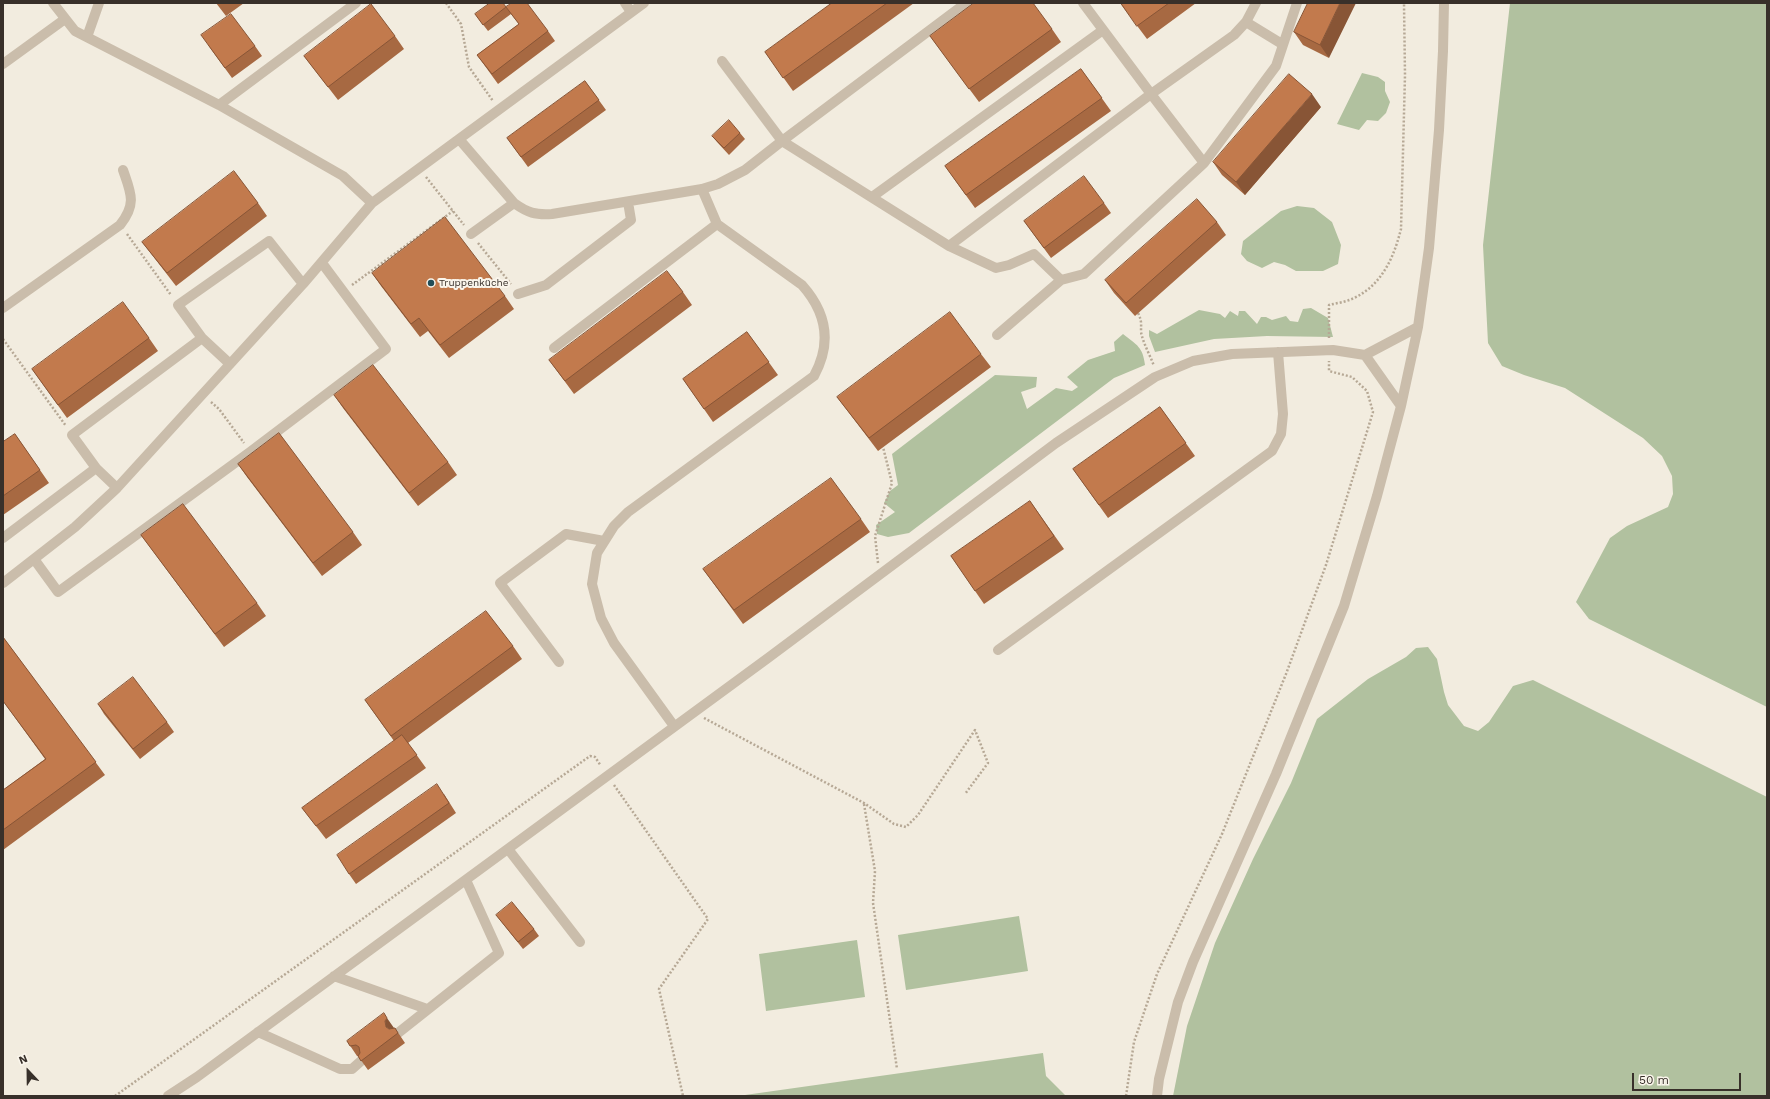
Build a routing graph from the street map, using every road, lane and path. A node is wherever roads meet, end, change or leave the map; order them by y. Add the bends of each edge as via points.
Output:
1 (53, 3) edge
2 (99, 3) edge
3 (356, 3) edge
4 (446, 3) edge
5 (625, 3) edge
6 (644, 3) edge
7 (966, 3) edge
8 (1083, 3) edge
9 (1256, 3) edge
10 (1296, 3) edge
11 (1404, 3) edge
12 (1444, 3) edge
13 (631, 12) junction
14 (65, 19) junction
15 (1246, 22) junction
16 (1103, 30) junction
17 (87, 37) junction
18 (1282, 44) junction
19 (722, 62) dead end
20 (3, 64) edge
21 (1151, 94) junction
22 (219, 105) junction
23 (499, 109) junction
24 (458, 139) junction
25 (782, 141) junction
26 (1204, 163) junction
27 (123, 170) dead end
28 (702, 189) junction
29 (872, 197) junction
30 (628, 202) junction
31 (372, 203) junction
32 (514, 203) junction
33 (453, 211) dead end
34 (717, 224) junction
35 (120, 225) junction
36 (471, 234) dead end
37 (949, 246) junction
38 (322, 262) junction
39 (1061, 280) junction
40 (303, 284) junction
41 (343, 292) junction
42 (518, 294) dead end
43 (178, 305) junction
44 (3, 308) edge
45 (1138, 313) dead end
46 (1418, 327) junction
47 (996, 335) dead end
48 (202, 338) junction
49 (3, 339) edge
50 (554, 348) dead end
51 (1329, 350) junction
52 (1278, 352) junction
53 (1365, 355) junction
54 (230, 364) junction
55 (1158, 375) junction
56 (202, 393) junction
57 (1401, 406) junction
58 (72, 435) junction
59 (883, 447) dead end
60 (250, 452) junction
61 (96, 468) junction
62 (117, 488) junction
63 (3, 538) edge
64 (604, 541) junction
65 (34, 560) junction
66 (879, 575) junction
67 (3, 583) edge
68 (998, 650) dead end
69 (559, 662) dead end
70 (693, 712) junction
71 (674, 726) junction
72 (607, 776) junction
73 (965, 794) dead end
74 (864, 803) junction
75 (508, 849) junction
76 (466, 880) junction
77 (580, 942) dead end
78 (334, 976) junction
79 (427, 1009) junction
80 (258, 1032) junction
81 (398, 1033) edge
82 (361, 1062) edge
83 (896, 1069) dead end
84 (115, 1096) edge
85 (168, 1096) edge
86 (683, 1096) edge
87 (1126, 1096) edge
88 (1157, 1096) edge

1 - 14 street
2 - 17 street
3 - 22 street
4 - 23 path via 461,24 469,67
5 - 13 street
6 - 13 street
7 - 25 street
8 - 16 street
9 - 15 street
10 - 18 street
11 - 51 path via 1405,91 1401,229 1388,266 1373,284 1354,298 1330,305
12 - 46 street via 1438,145 1430,248
13 - 23 street
14 - 17 street via 75,32
14 - 20 street
15 - 18 street
15 - 21 street via 1234,35
16 - 21 street
16 - 29 street
17 - 22 street
18 - 26 street via 1276,66
19 - 25 street
21 - 26 street
21 - 37 street
22 - 31 street via 343,176
23 - 24 street
24 - 31 street
24 - 32 street
25 - 28 street via 732,178
25 - 29 street
26 - 39 street via 1084,274
27 - 35 street via 131,200 129,214
28 - 30 street
28 - 34 street
29 - 37 street
30 - 32 street via 538,215 524,211
30 - 42 street via 631,220 546,284
31 - 38 street
32 - 36 street
33 - 41 path
34 - 50 street
34 - 64 street via 802,285 813,298 820,311 824,328 822,361 814,376 628,512
35 - 43 path
35 - 44 street
37 - 39 street via 996,268 1034,254
38 - 40 street
38 - 41 street
39 - 47 street
40 - 43 street via 269,241
40 - 54 street
41 - 60 street via 386,349
43 - 48 street
45 - 55 path via 1144,340
46 - 53 street
46 - 57 street
48 - 54 street
48 - 58 street
49 - 58 path
51 - 52 street
51 - 53 street
51 - 87 path via 1329,371 1352,377 1367,391 1373,412 1326,565 1286,674 1222,834 1157,974 1134,1042
52 - 55 street via 1232,354 1193,361
52 - 68 street via 1283,414 1281,434 1272,451
53 - 57 street
54 - 56 street
55 - 66 street via 1056,443
56 - 60 path via 219,409
56 - 62 street
57 - 88 street via 1344,606 1276,774 1193,962 1178,1002
58 - 61 street
59 - 66 path via 892,483 875,536
60 - 65 street via 58,592
61 - 62 street
61 - 63 street
62 - 65 street
64 - 69 street via 566,534 500,583
64 - 71 street via 597,553 592,584 601,618 614,643
65 - 67 street
66 - 70 street
70 - 71 street
70 - 74 path
71 - 72 street
72 - 75 street
72 - 84 path via 595,757 590,756
72 - 86 path via 708,919 659,989
73 - 74 path via 988,763 976,730 918,815 906,827 894,824
74 - 83 path via 875,871 873,903
75 - 76 street
75 - 77 street
76 - 78 street
76 - 79 street via 499,953
78 - 79 street
78 - 80 street
79 - 81 street
80 - 82 street via 340,1069 352,1069
80 - 85 street

